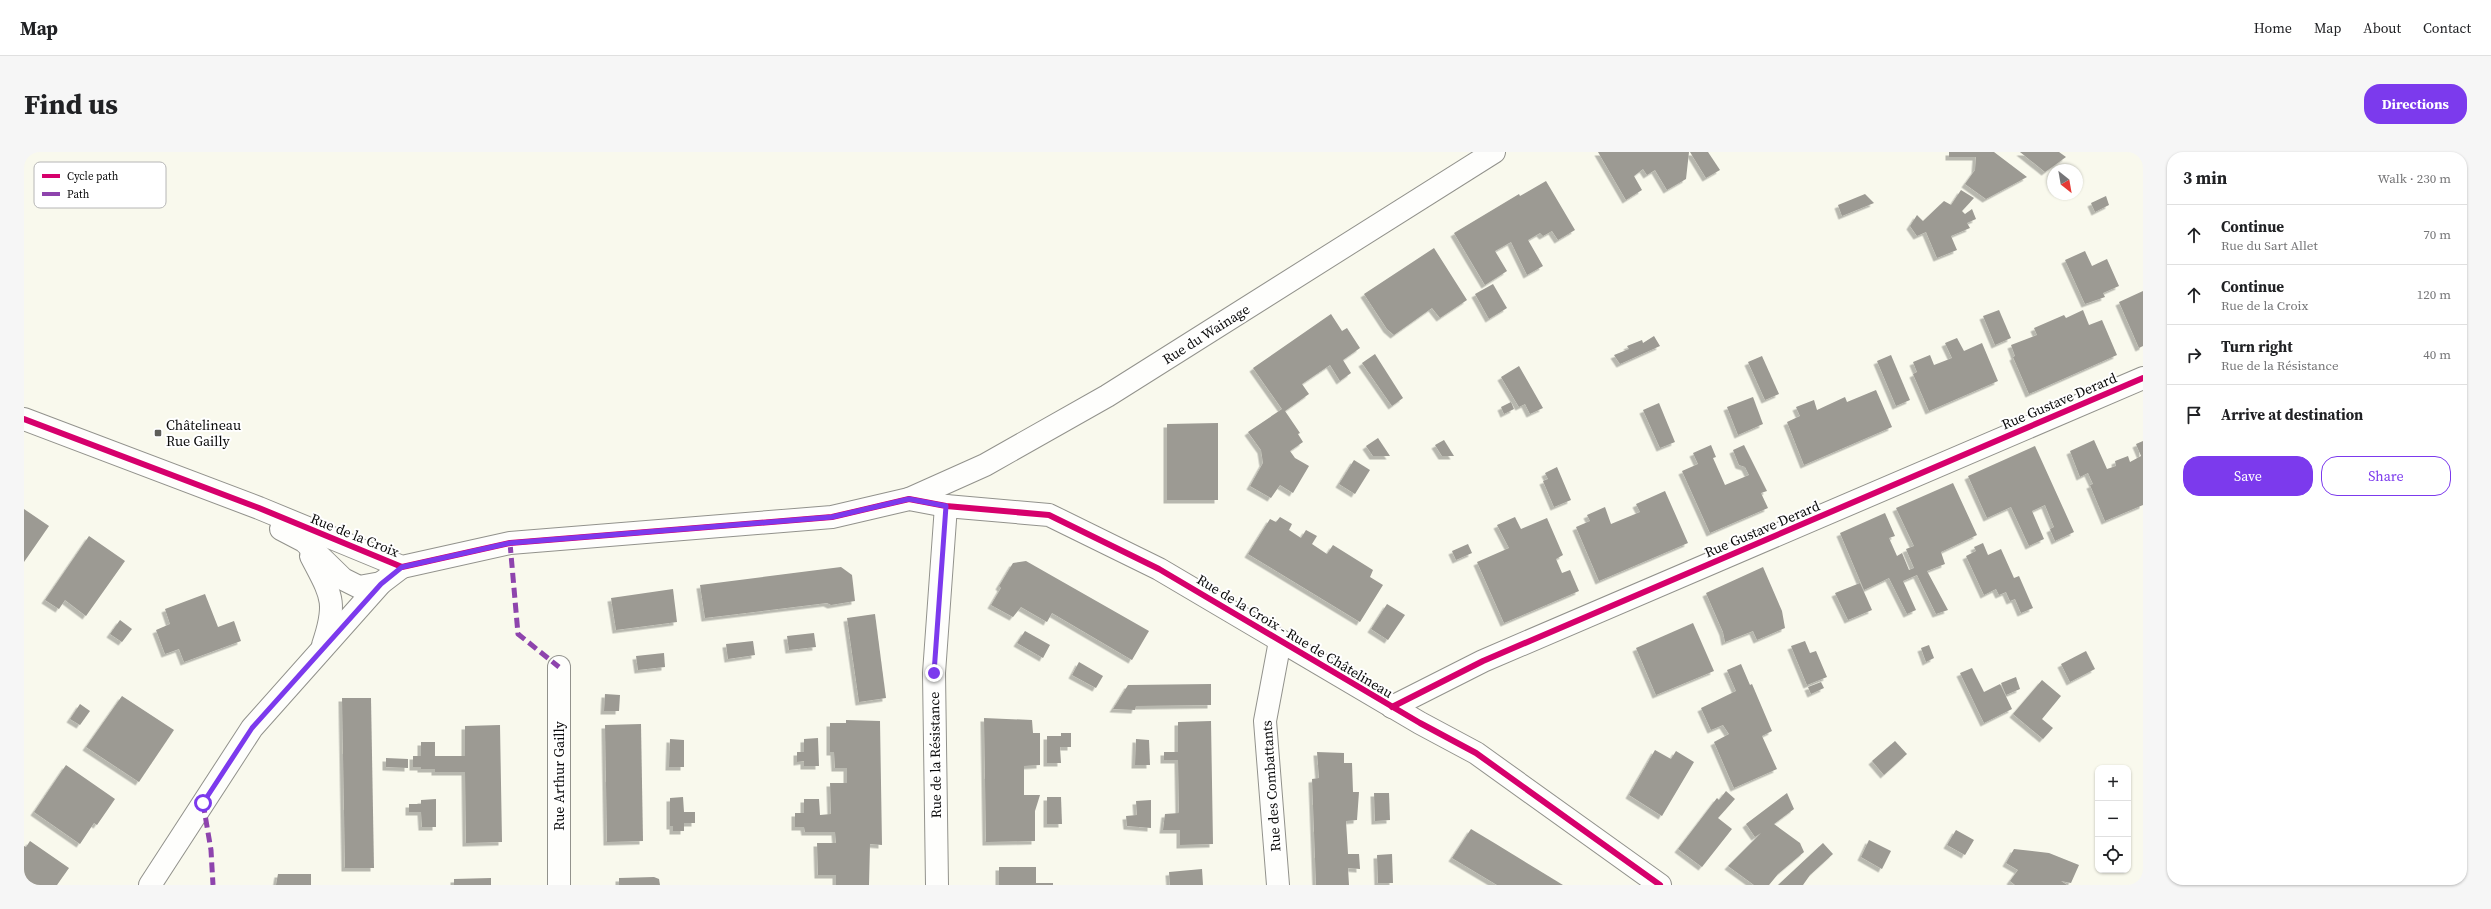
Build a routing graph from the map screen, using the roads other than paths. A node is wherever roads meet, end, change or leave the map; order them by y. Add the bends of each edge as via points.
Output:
1 (1494, 152) edge
2 (2143, 378) edge
3 (24, 419) edge
4 (206, 489) junction
5 (909, 499) junction
6 (946, 506) junction
7 (1049, 515) joint
8 (304, 541) junction
9 (402, 567) junction
10 (381, 584) junction
11 (1280, 641) junction
12 (321, 650) junction
13 (558, 667) dead end
14 (1392, 707) junction
15 (150, 885) edge
16 (559, 885) edge
17 (937, 885) edge
18 (1278, 885) edge
19 (1660, 885) edge

1 - 5 street, Rue du Wainage via 1107,396 985,465
2 - 14 street, Rue Gustave Derard via 1482,661
3 - 4 street, Rue de la Croix
4 - 8 street, Rue de la Croix
4 - 9 street, Rue de la Croix
5 - 6 street, Rue de la Croix
5 - 9 street, Rue de la Croix via 832,517 510,543
6 - 7 street, Rue de la Croix
6 - 17 street, Rue de la Résistance via 934,673
7 - 11 street, Rue de la Croix - Rue de Châtelineau via 1160,569
8 - 10 street, Rue de la Croix via 343,579 359,587
8 - 12 street, Rue de la Croix via 331,596 331,621
9 - 10 street
10 - 12 street
11 - 14 street, Rue de la Croix - Rue de Châtelineau
11 - 18 street, Rue des Combattants via 1265,721
12 - 15 street via 252,728
13 - 16 street, Rue Arthur Gailly
14 - 19 street, Rue de la Croix - Rue de Châtelineau via 1476,753

